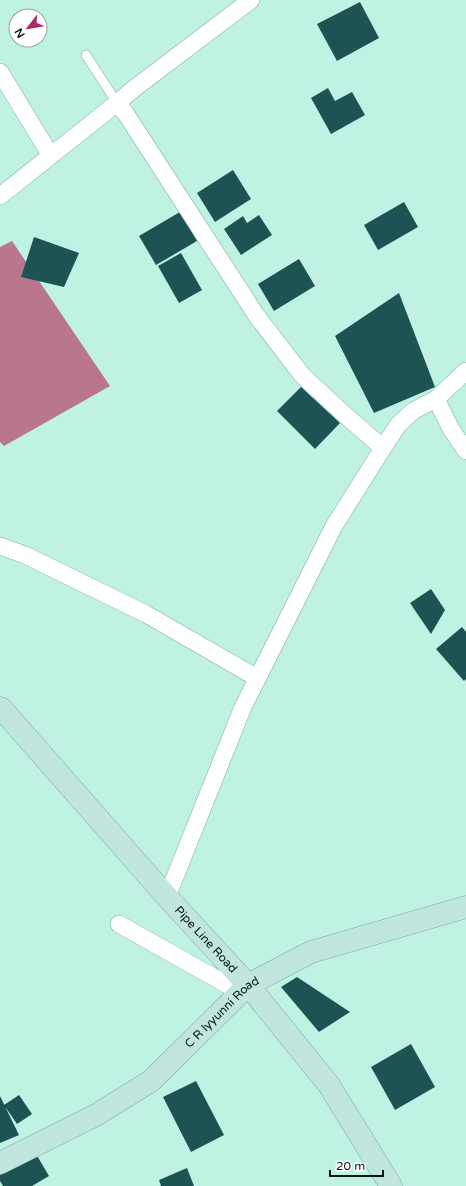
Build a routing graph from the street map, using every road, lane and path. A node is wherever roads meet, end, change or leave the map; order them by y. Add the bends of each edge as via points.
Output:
1 (252, 0) edge
2 (86, 55) dead end
3 (0, 72) edge
4 (117, 103) junction
5 (51, 156) junction
6 (0, 196) edge
7 (466, 371) edge
8 (436, 399) junction
9 (383, 448) junction
10 (466, 451) edge
11 (0, 546) edge
12 (257, 678) junction
13 (1, 710) edge
14 (167, 897) junction
15 (466, 907) edge
16 (119, 924) dead end
17 (244, 989) junction
18 (0, 1163) edge
19 (391, 1186) edge

1 - 4 street
2 - 4 lane
3 - 5 street
4 - 5 street
4 - 9 street via 256,315 302,375
5 - 6 street
7 - 8 street
8 - 9 street via 413,411 398,425
8 - 10 street
9 - 12 street via 334,526
11 - 12 street via 25,555 146,614
12 - 14 street
13 - 14 street, Pipe Line Road
14 - 17 street, Pipe Line Road
15 - 17 street, C R Iyyunni Road via 311,952
16 - 17 street
17 - 18 street, C R Iyyunni Road via 151,1081 96,1115
17 - 19 street, Pipe Line Road via 329,1085

